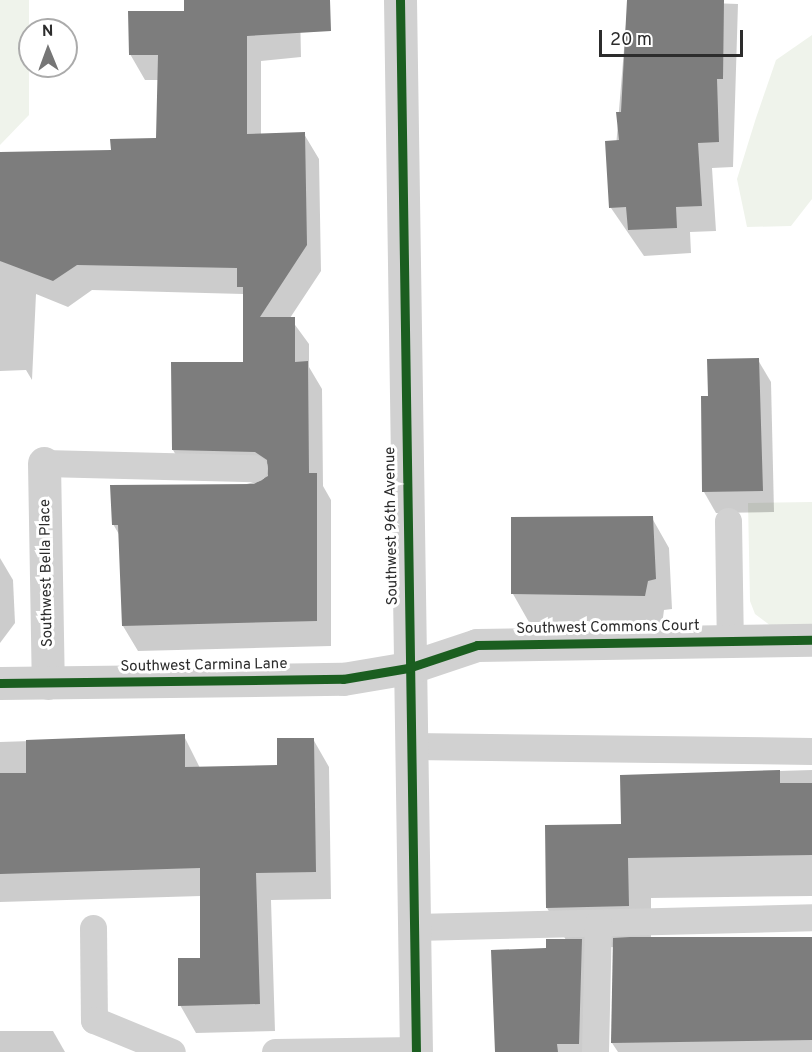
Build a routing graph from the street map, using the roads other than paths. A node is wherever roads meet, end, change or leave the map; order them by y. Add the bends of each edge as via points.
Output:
1 (400, 0) edge
2 (44, 463) joint
3 (254, 468) dead end
4 (728, 520) dead end
5 (812, 640) edge
6 (730, 642) junction
7 (408, 668) junction
8 (0, 683) edge
9 (48, 683) junction
10 (412, 746) junction
11 (812, 751) edge
12 (812, 917) edge
13 (598, 923) junction
14 (415, 927) junction
15 (93, 928) dead end
16 (416, 1051) edge
17 (172, 1052) edge
18 (275, 1052) edge
19 (595, 1052) edge

1 - 7 street, Southwest 96th Avenue
2 - 3 lane
2 - 9 street, Southwest Bella Place
4 - 6 lane
5 - 6 street, Southwest Commons Court
6 - 7 street, Southwest Commons Court via 477,645
7 - 9 street, Southwest Carmina Lane via 343,678
7 - 10 street, Southwest 96th Avenue
8 - 9 street, Southwest Carmina Lane
10 - 11 lane
10 - 14 street, Southwest 96th Avenue
12 - 13 lane
13 - 14 lane
13 - 19 lane
14 - 16 street, Southwest 96th Avenue
15 - 17 lane via 94,1020
16 - 18 lane

